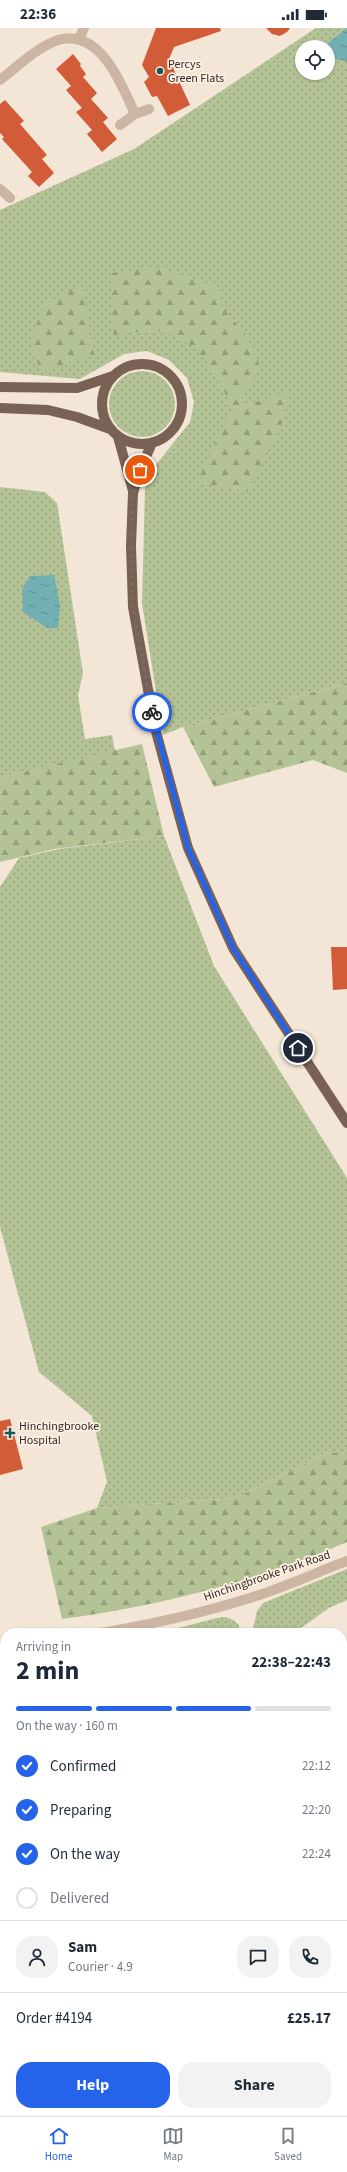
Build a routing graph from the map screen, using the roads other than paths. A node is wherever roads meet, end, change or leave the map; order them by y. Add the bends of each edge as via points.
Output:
1 (84, 28) edge
2 (79, 39) junction
3 (0, 80) edge
4 (149, 109) dead end
5 (135, 114) junction
6 (120, 125) dead end
7 (0, 189) edge
8 (10, 198) dead end
9 (112, 376) junction
10 (0, 387) edge
11 (0, 408) edge
12 (110, 429) junction
13 (118, 437) junction
14 (152, 443) junction
15 (133, 493) junction
16 (347, 1123) edge
17 (347, 1561) edge
18 (129, 1628) edge

1 - 2 street
2 - 3 street via 60,39 38,50
2 - 5 street via 101,51 117,74
4 - 5 street
5 - 6 street
7 - 8 street
9 - 10 main road via 77,388
9 - 12 main road via 102,397 103,414
9 - 14 main road via 123,368 136,364 150,364 168,373 180,389 183,403 181,416 175,428 165,438
11 - 12 main road via 48,410 78,417
12 - 13 main road
13 - 14 main road via 141,445
13 - 15 main road
14 - 15 main road
15 - 16 main road via 133,607 155,728 188,848 233,948
17 - 18 street, Hinchingbrooke Park Road via 214,1609

